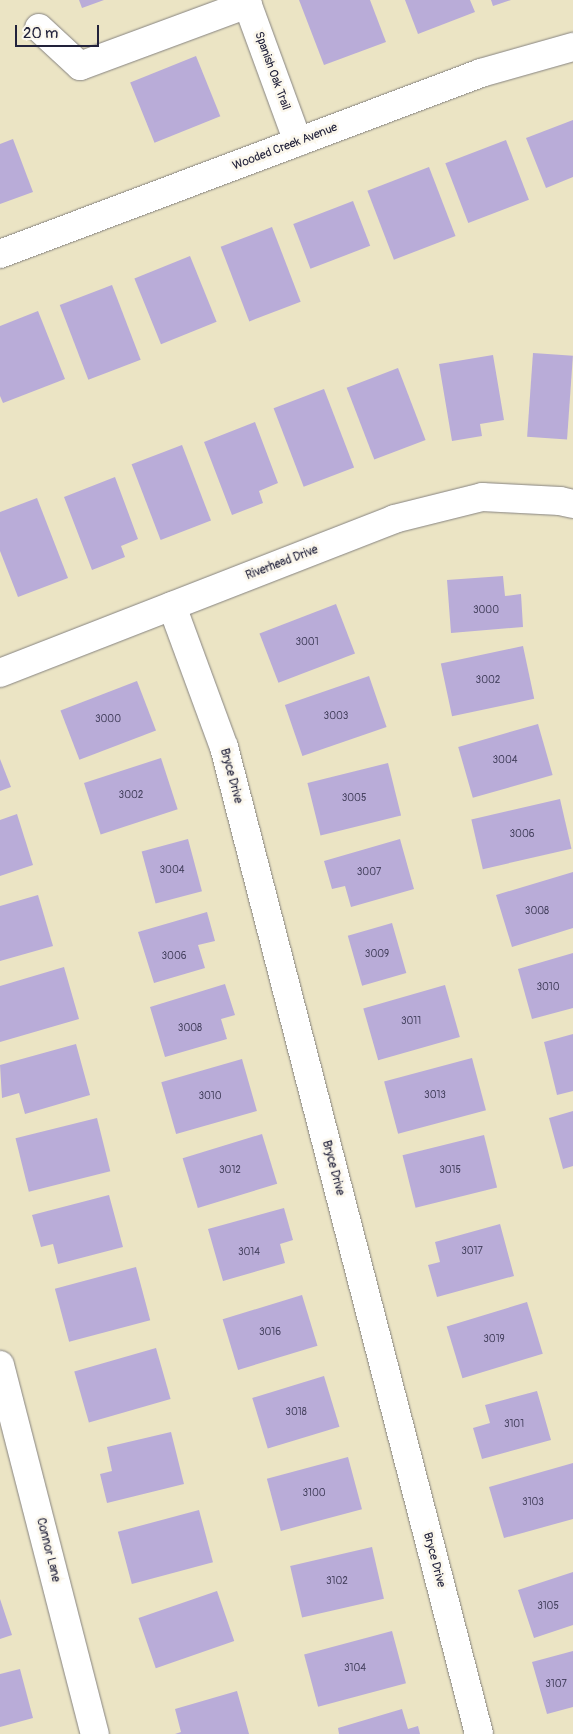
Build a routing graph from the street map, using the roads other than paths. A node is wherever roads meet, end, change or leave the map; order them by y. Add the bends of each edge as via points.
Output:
1 (247, 2) edge
2 (39, 28) dead end
3 (573, 47) edge
4 (298, 142) junction
5 (0, 254) edge
6 (573, 504) edge
7 (172, 606) junction
8 (0, 673) edge
9 (0, 1365) edge
10 (95, 1734) edge
11 (479, 1734) edge

1 - 2 street via 80,66
1 - 4 street, Spanish Oak Trail
3 - 4 street, Wooded Creek Avenue via 481,73
4 - 5 street, Wooded Creek Avenue
6 - 7 street, Riverhead Drive via 482,496 394,519
7 - 8 street, Riverhead Drive
7 - 11 street, Bryce Drive via 224,747
9 - 10 street, Connor Lane

